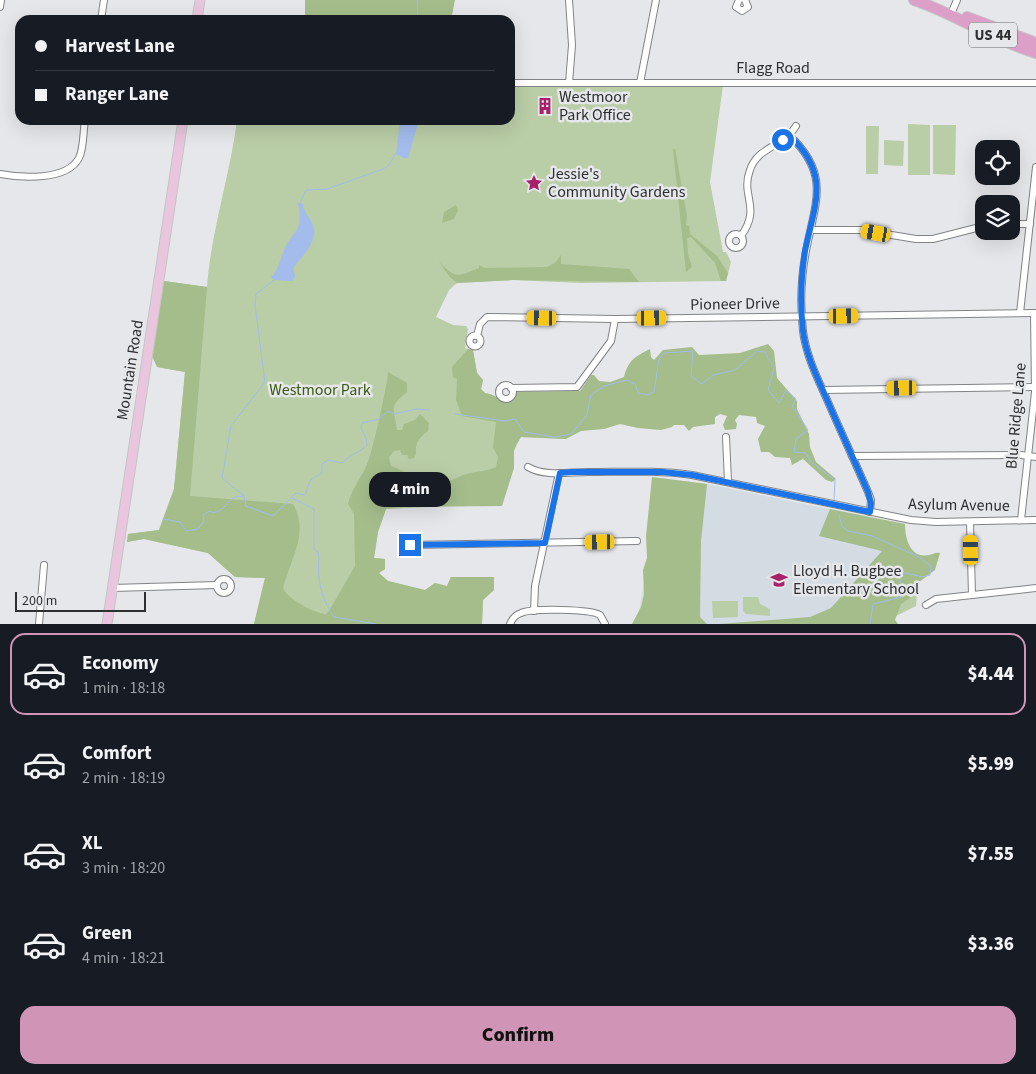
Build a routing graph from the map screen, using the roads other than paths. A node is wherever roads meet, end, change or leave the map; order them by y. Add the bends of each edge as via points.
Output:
1 (1, 0) edge
2 (104, 0) edge
3 (200, 0) edge
4 (569, 0) edge
5 (656, 0) edge
6 (738, 0) edge
7 (745, 0) edge
8 (914, 0) edge
9 (957, 0) edge
10 (0, 7) edge
11 (951, 14) junction
12 (102, 15) edge
13 (198, 15) edge
14 (1036, 43) edge
15 (1036, 53) edge
16 (515, 83) edge
17 (569, 83) junction
18 (640, 83) junction
19 (1036, 83) edge
20 (84, 125) edge
21 (182, 125) edge
22 (796, 126) dead end
23 (790, 136) junction
24 (1036, 167) edge
25 (0, 174) edge
26 (1020, 224) edge
27 (1030, 224) junction
28 (975, 228) edge
29 (811, 230) junction
30 (741, 236) dead end
31 (1020, 313) junction
32 (1035, 313) edge
33 (802, 316) junction
34 (615, 319) junction
35 (477, 336) dead end
36 (1036, 387) edge
37 (511, 388) dead end
38 (823, 390) junction
39 (726, 438) dead end
40 (852, 456) junction
41 (1028, 456) junction
42 (1036, 457) edge
43 (528, 467) dead end
44 (560, 473) junction
45 (728, 481) junction
46 (870, 512) junction
47 (1021, 520) junction
48 (1036, 520) edge
49 (970, 522) junction
50 (637, 541) dead end
51 (545, 543) junction
52 (410, 545) dead end
53 (44, 565) dead end
54 (217, 585) dead end
55 (112, 588) junction
56 (1036, 588) edge
57 (972, 594) junction
58 (926, 605) dead end
59 (534, 611) junction
60 (39, 624) edge
61 (107, 624) edge
62 (510, 624) edge
63 (605, 624) edge

1 - 10 street
2 - 12 street
3 - 13 main road
4 - 17 street via 572,45
5 - 18 street
6 - 7 street via 736,7 742,11 748,7
8 - 11 highway, US 44
9 - 11 street
11 - 14 highway, US 44 via 965,16
11 - 15 highway, US 44
16 - 17 street, Flagg Road
17 - 18 street, Flagg Road
18 - 19 street, Flagg Road
20 - 25 street via 79,157 73,166 32,178
21 - 55 main road, Mountain Road
22 - 23 street
23 - 29 street via 809,157 814,169 816,195
23 - 30 street via 760,154 752,164 747,183 751,218
24 - 27 street
26 - 27 street
27 - 31 street
28 - 29 street via 933,239 860,230
29 - 33 street via 803,268
31 - 32 street, Pioneer Drive
31 - 33 street, Pioneer Drive
32 - 36 street, Blue Ridge Lane
33 - 34 street, Pioneer Drive
33 - 38 street via 808,354
34 - 35 street, Pioneer Drive via 486,317
34 - 37 street via 611,341 577,387
36 - 38 street
36 - 41 street, Blue Ridge Lane
38 - 40 street
39 - 45 street
40 - 41 street
40 - 46 street via 870,498
41 - 42 street
41 - 47 street, Blue Ridge Lane
43 - 44 street, Asylum Avenue via 539,472
44 - 45 street, Asylum Avenue via 662,472
44 - 51 street
45 - 46 street, Asylum Avenue
46 - 49 street, Asylum Avenue via 919,520
47 - 48 street, Asylum Avenue
47 - 49 street, Asylum Avenue
49 - 57 street
50 - 51 street
51 - 52 street
51 - 59 street via 535,586
53 - 60 street
54 - 55 street
55 - 61 main road, Mountain Road
56 - 57 street
57 - 58 street via 936,599
59 - 62 street via 519,613
59 - 63 street via 594,612

